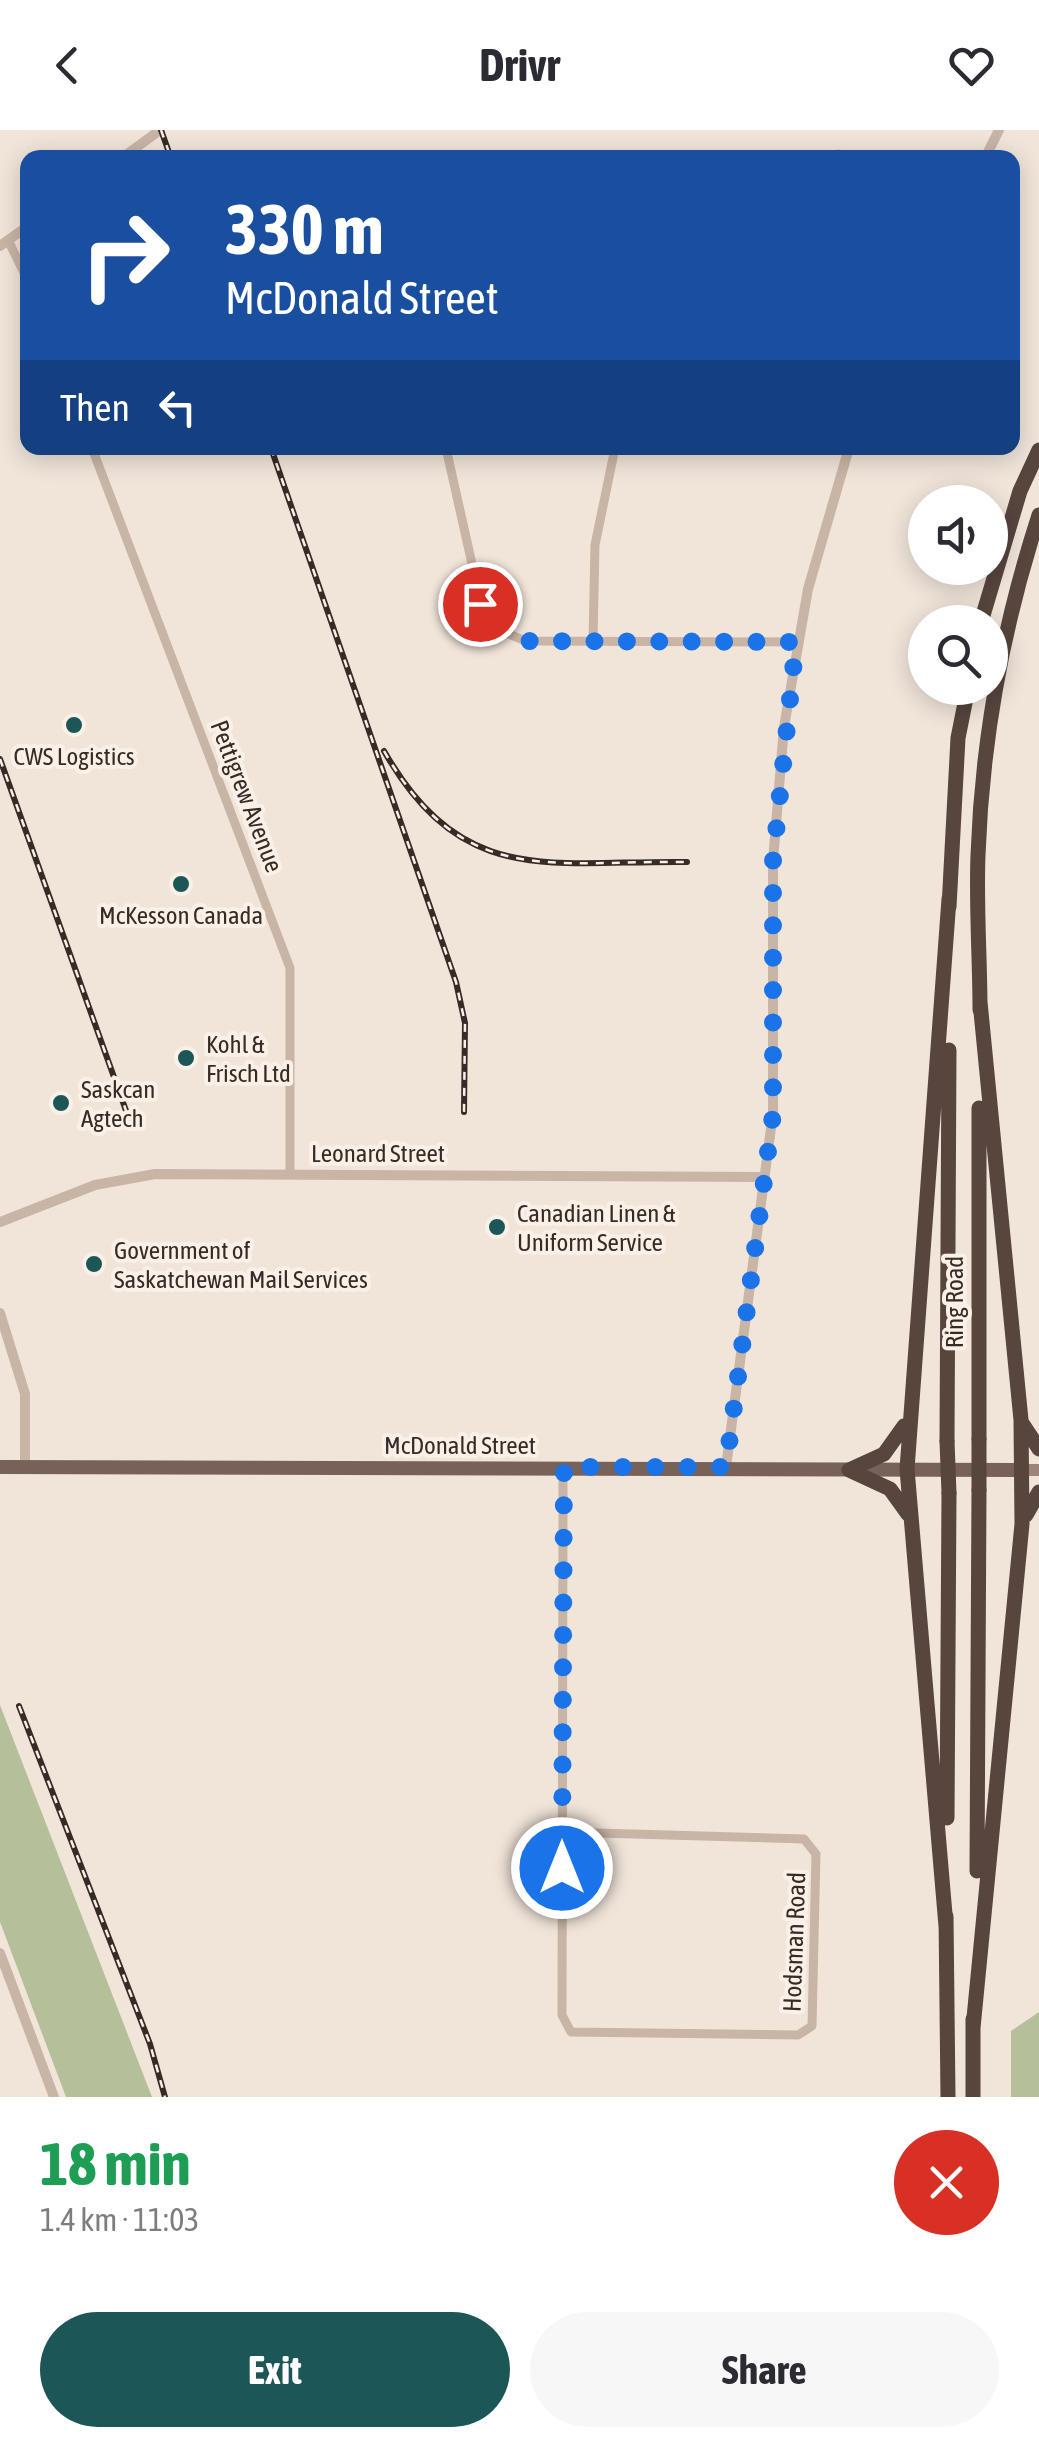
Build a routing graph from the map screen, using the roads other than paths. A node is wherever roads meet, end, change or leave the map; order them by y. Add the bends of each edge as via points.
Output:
1 (160, 130) edge
2 (133, 150) edge
3 (4, 243) edge
4 (20, 268) edge
5 (1039, 450) edge
6 (95, 455) edge
7 (448, 455) edge
8 (614, 455) edge
9 (848, 455) edge
10 (1039, 515) edge
11 (985, 605) edge
12 (593, 641) junction
13 (796, 642) junction
14 (965, 705) edge
15 (950, 900) junction
16 (980, 1002) junction
17 (290, 1173) junction
18 (764, 1177) junction
19 (0, 1222) edge
20 (0, 1313) edge
21 (908, 1418) junction
22 (1021, 1420) junction
23 (1039, 1449) edge
24 (0, 1467) edge
25 (25, 1467) junction
26 (564, 1467) junction
27 (726, 1467) junction
28 (907, 1469) junction
29 (849, 1470) junction
30 (1022, 1470) junction
31 (1039, 1470) edge
32 (1039, 1492) edge
33 (910, 1518) junction
34 (1022, 1524) junction
35 (562, 1832) junction
36 (946, 1926) junction
37 (0, 1953) edge
38 (973, 2028) junction
39 (54, 2097) edge
40 (948, 2097) edge
41 (973, 2097) edge

1 - 2 street
3 - 4 street
5 - 11 highway
6 - 17 street, Pettigrew Avenue via 290,968
7 - 12 street via 480,604 489,619 525,641
8 - 12 street via 595,546
9 - 13 street
10 - 16 highway, Ring Road via 1018,582 988,732 978,857
12 - 13 street
13 - 18 street via 773,861 773,1114
14 - 15 highway, Ring Road
15 - 21 highway
15 - 36 highway, Ring Road, bridge
16 - 22 highway
16 - 38 highway, Ring Road, bridge
17 - 18 street, Leonard Street
17 - 19 street, Leonard Street via 127,1177
18 - 27 street
20 - 25 street via 24,1394
21 - 28 highway
21 - 29 highway via 893,1446
22 - 23 highway
22 - 30 highway
24 - 25 main road, McDonald Street
25 - 26 main road, McDonald Street
26 - 27 main road, McDonald Street
26 - 35 street, Hodsman Road
27 - 29 main road, McDonald Street
28 - 29 main road, McDonald Street
28 - 30 main road, McDonald Street
28 - 33 highway
29 - 33 highway via 890,1488
30 - 31 main road, McDonald Street
30 - 34 highway
32 - 34 highway
33 - 36 highway
34 - 38 highway
35 - 35 street, Hodsman Road via 562,2015 571,2032 798,2035 812,2026 816,1854 804,1840
36 - 40 highway, Ring Road
37 - 39 street
38 - 41 highway, Ring Road

